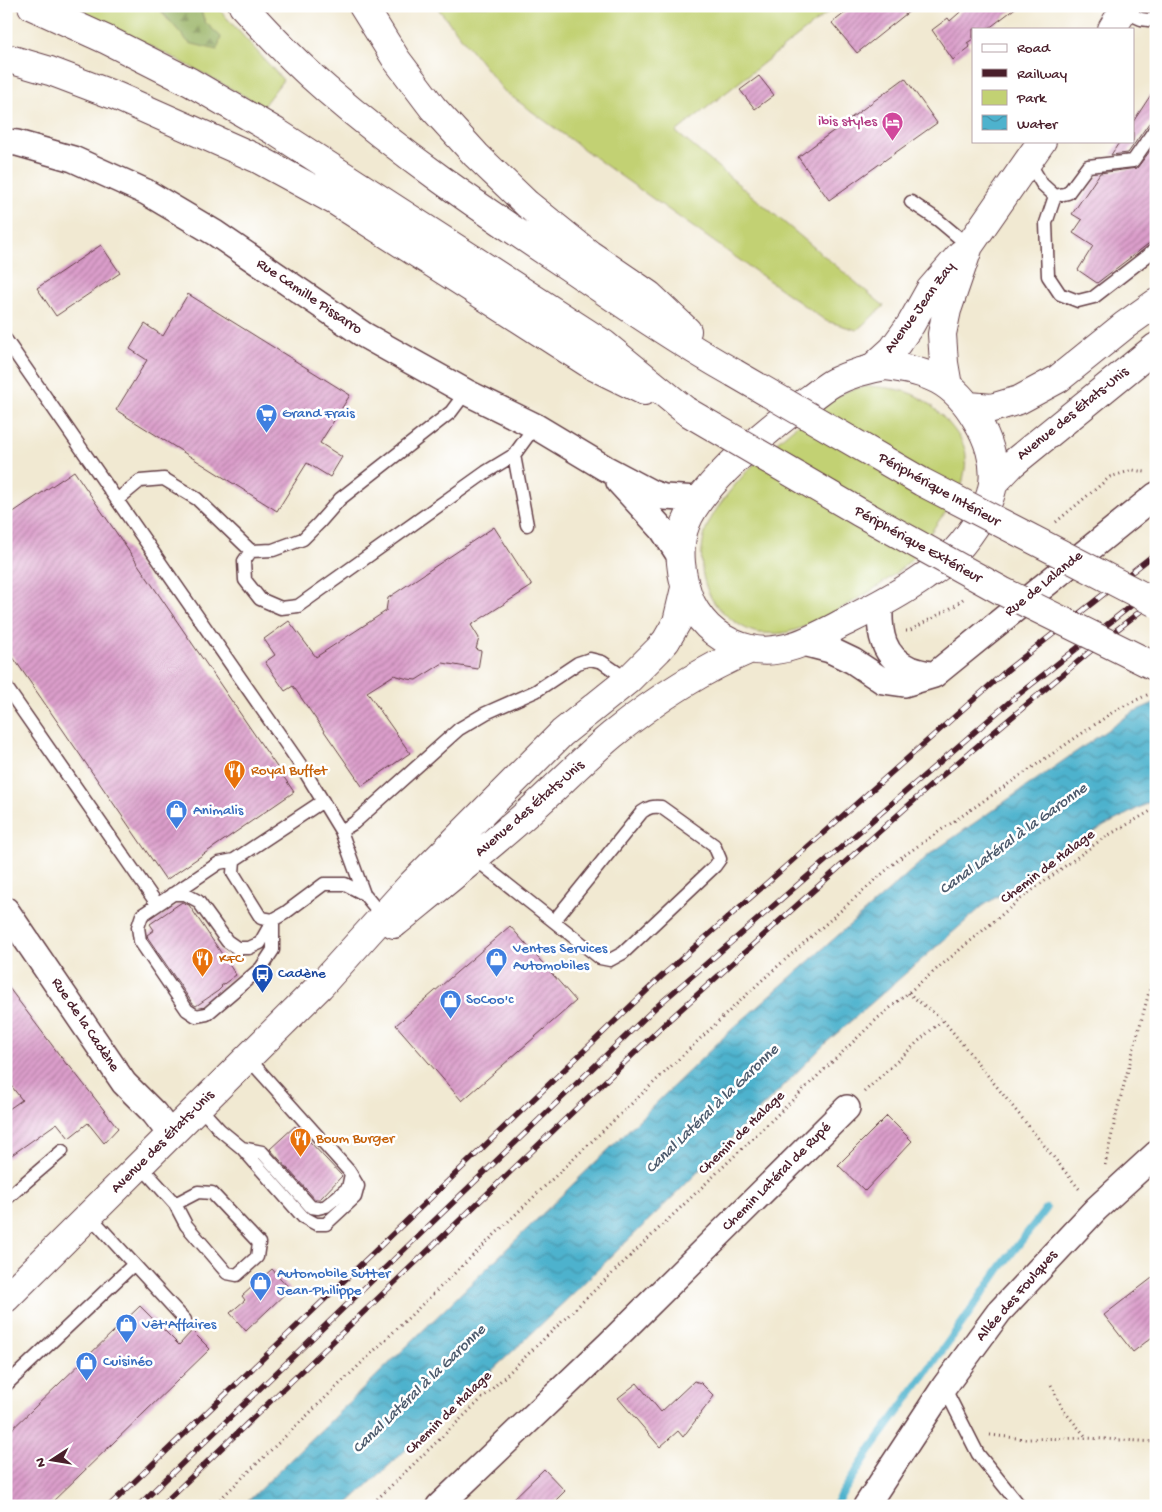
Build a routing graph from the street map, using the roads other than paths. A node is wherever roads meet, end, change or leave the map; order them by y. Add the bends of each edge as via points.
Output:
1 (32, 6) edge
2 (243, 6) edge
3 (363, 6) edge
4 (1121, 15) edge
5 (1156, 21) edge
6 (6, 58) edge
7 (1156, 128) edge
8 (6, 142) edge
9 (1035, 151) edge
10 (1055, 196) junction
11 (911, 202) dead end
12 (969, 246) junction
13 (1156, 249) edge
14 (1156, 303) edge
15 (6, 340) edge
16 (1156, 347) edge
17 (10, 354) edge
18 (871, 369) junction
19 (730, 370) junction
20 (948, 386) junction
21 (466, 392) junction
22 (968, 406) junction
23 (686, 411) junction
24 (535, 426) junction
25 (514, 455) junction
26 (605, 468) junction
27 (993, 484) junction
28 (1156, 495) edge
29 (699, 499) junction
30 (117, 500) junction
31 (527, 524) dead end
32 (251, 551) junction
33 (681, 558) junction
34 (685, 588) junction
35 (1156, 603) edge
36 (880, 605) junction
37 (803, 643) junction
38 (751, 650) junction
39 (1156, 667) edge
40 (934, 675) junction
41 (628, 680) junction
42 (6, 687) edge
43 (323, 801) junction
44 (341, 831) junction
45 (474, 858) junction
46 (234, 860) junction
47 (172, 894) junction
48 (364, 894) junction
49 (157, 904) junction
50 (6, 910) edge
51 (383, 917) junction
52 (273, 920) junction
53 (554, 921) junction
54 (320, 986) junction
55 (248, 1058) junction
56 (199, 1106) junction
57 (847, 1108) road end
58 (171, 1135) junction
59 (62, 1151) dead end
60 (1156, 1154) edge
61 (140, 1165) junction
62 (6, 1198) edge
63 (175, 1204) junction
64 (90, 1215) junction
65 (134, 1264) junction
66 (6, 1298) edge
67 (185, 1320) dead end
68 (6, 1385) edge
69 (944, 1387) junction
70 (439, 1506) edge
71 (866, 1506) edge
72 (1020, 1506) edge

1 - 23 main road via 190,82 276,132 604,344
2 - 19 main road via 324,88 386,138 487,213
3 - 19 main road via 396,59 433,108 476,155 527,204 589,254 649,295
4 - 5 lane
6 - 23 main road via 116,96 258,159 337,202 593,366
7 - 10 lane via 1132,161 1088,166 1068,193
8 - 21 street, Rue Camille Pissarro via 73,159 146,192 215,233 364,335
9 - 10 lane via 1042,184
9 - 12 main road, Avenue Jean Zay
10 - 13 lane via 1046,223 1048,276 1060,294 1078,301 1094,297
11 - 12 lane
12 - 18 main road, Avenue Jean Zay via 930,290 893,349
12 - 20 main road, Avenue Jean Zay via 942,334
14 - 22 main road via 1058,379 1018,400 992,408
15 - 17 lane
16 - 27 main road, Avenue des États-Unis via 1012,464
17 - 30 lane
18 - 20 main road via 886,366 908,369
18 - 29 main road via 833,383 795,408 730,466
19 - 35 main road, Périphérique Intérieur, bridge via 922,482
20 - 22 main road
21 - 24 street, Rue Camille Pissarro
21 - 32 lane via 451,412 340,499 303,540 273,550
22 - 27 main road via 992,453
23 - 39 main road, Périphérique Extérieur, bridge via 1002,591
24 - 25 lane
24 - 26 street, Rue Camille Pissarro
25 - 31 lane
25 - 32 lane via 298,606 281,608 260,599 245,580 244,561
26 - 29 street, Rue Camille Pissarro via 664,497
26 - 33 street, Rue Camille Pissarro via 662,529
27 - 36 main road via 969,536 945,563
28 - 40 street, Rue de Lalande
29 - 33 main road via 686,522
30 - 32 lane via 140,481 164,479 197,500
30 - 43 lane
33 - 34 main road
34 - 38 main road via 707,626 725,640
34 - 41 main road, Avenue des États-Unis via 677,622 666,640
36 - 37 main road
36 - 40 street via 882,639 896,660 911,669
37 - 38 main road via 774,651
37 - 40 street, Rue de Lalande via 830,650 883,681 904,684
38 - 45 main road, Avenue des États-Unis via 691,679 612,735
41 - 44 lane via 602,662 590,659 578,663 536,691 486,713 460,729 354,824
41 - 51 main road, Avenue des États-Unis via 562,733
42 - 49 lane
43 - 44 lane
43 - 46 lane
44 - 48 lane
45 - 53 lane
45 - 54 main road, Avenue des États-Unis
46 - 47 lane via 219,863
46 - 52 lane via 233,873 261,918
47 - 49 lane
47 - 52 lane via 185,894 198,901 227,941 237,948 249,948 260,943
48 - 51 lane
48 - 52 lane via 345,884 324,884
49 - 52 lane via 142,915 138,927 140,941 187,1010 196,1016 207,1014 261,968 273,950
50 - 58 street, Rue de la Cadène via 124,1082
51 - 54 main road, Avenue des États-Unis
53 - 53 lane via 600,958 616,958 715,866 720,859 718,852 714,845 661,807 649,808 642,812
54 - 55 main road, Avenue des États-Unis
55 - 56 main road, Avenue des États-Unis
55 - 56 lane via 351,1174 358,1186 355,1197 326,1224 316,1224 303,1217 242,1148
56 - 58 main road, Avenue des États-Unis
57 - 70 street, Chemin Latéral de Rupé via 609,1344
58 - 61 main road, Avenue des États-Unis
59 - 62 lane
60 - 69 street, Allée des Foulques via 1096,1209 999,1312
61 - 63 lane
61 - 64 main road, Avenue des États-Unis
63 - 63 lane via 186,1226 227,1273 238,1274 257,1257 259,1244 212,1193 198,1192
64 - 65 lane
64 - 66 main road, Avenue des États-Unis
65 - 67 lane
65 - 68 lane
69 - 71 street, Allée des Foulques
69 - 72 lane via 978,1454

